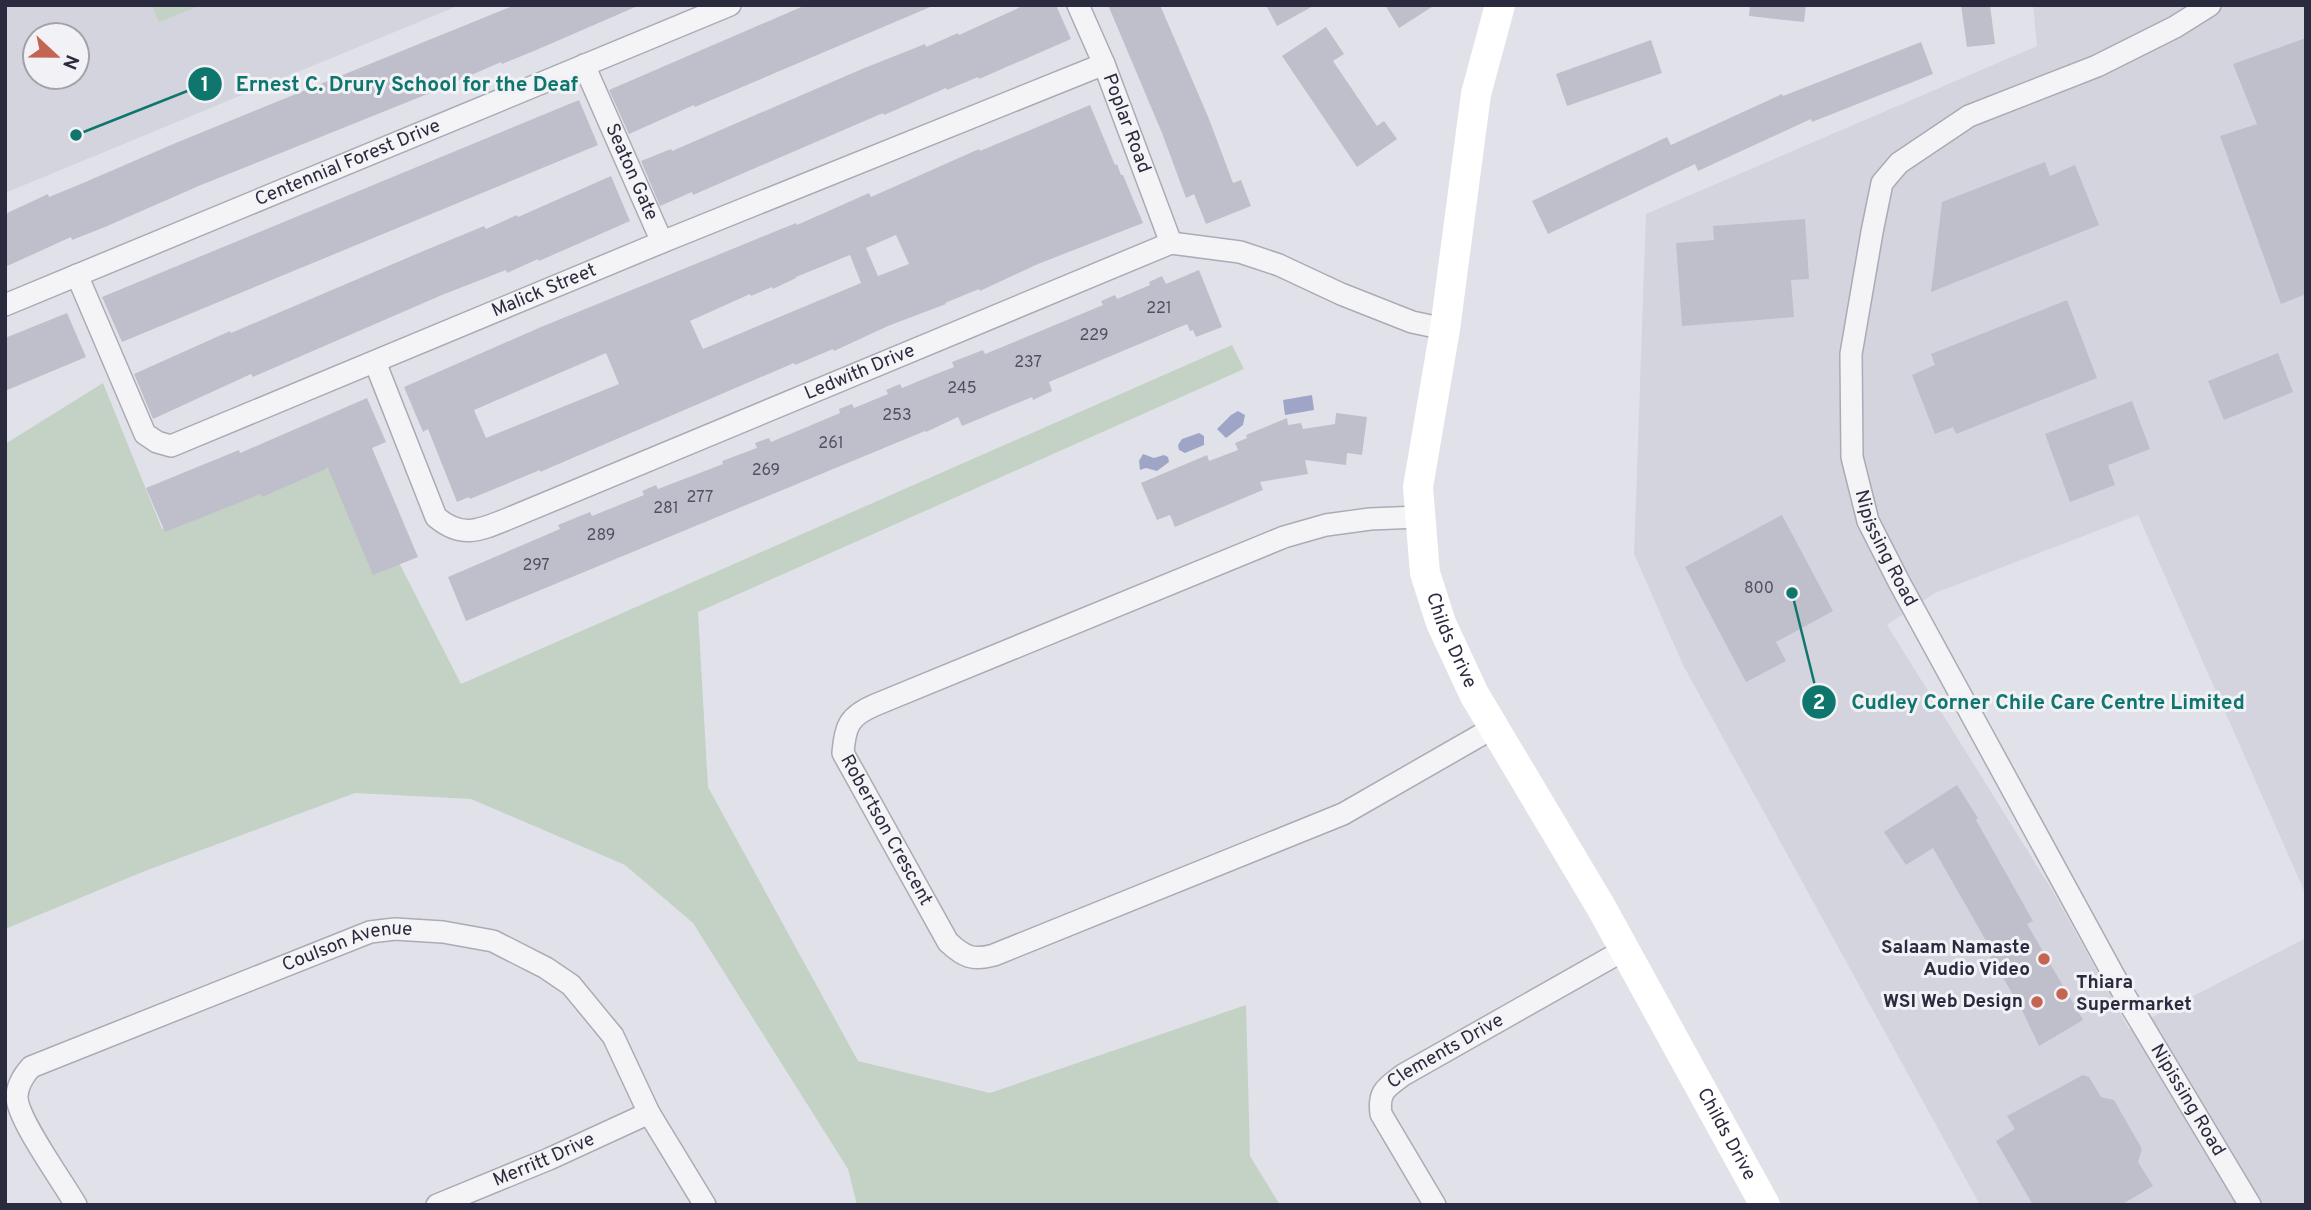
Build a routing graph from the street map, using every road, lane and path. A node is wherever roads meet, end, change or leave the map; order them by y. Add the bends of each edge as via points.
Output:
1 (730, 5) edge
2 (1078, 5) edge
3 (1500, 5) edge
4 (2210, 5) edge
5 (1104, 64) junction
6 (584, 65) junction
7 (662, 242) junction
8 (1171, 243) junction
9 (77, 275) junction
10 (5, 305) edge
11 (1445, 329) junction
12 (375, 362) junction
13 (1419, 517) junction
14 (1493, 728) junction
15 (1624, 950) junction
16 (649, 1113) junction
17 (76, 1205) edge
18 (437, 1205) edge
19 (705, 1205) edge
20 (1435, 1205) edge
21 (1765, 1205) edge
22 (2250, 1205) edge

1 - 6 street, Centennial Forest Drive
2 - 5 street, Poplar Road
3 - 11 street, Childs Drive via 1476,94
4 - 22 street, Nipissing Road via 2097,66 1969,116 1899,163 1882,183 1871,232 1850,354 1850,405 1852,457 1868,521 2125,996
5 - 7 street, Malick Street
5 - 8 street, Poplar Road
6 - 7 street, Seaton Gate
6 - 9 street, Centennial Forest Drive
7 - 12 street, Malick Street
8 - 11 street via 1240,252 1412,322
8 - 12 street, Ledwith Drive via 473,531 454,529 436,517
9 - 10 street, Centennial Forest Drive
9 - 12 street, Malick Street via 133,409 145,434 157,442 172,446
11 - 13 street, Childs Drive via 1418,487
13 - 14 street, Childs Drive via 1425,573 1441,623
13 - 14 street, Robertson Crescent via 1325,525 1284,537 863,710 851,719 843,753 948,942 968,958 979,959 1343,814
14 - 15 street, Childs Drive
15 - 20 street, Clements Drive via 1384,1090 1379,1100 1381,1114
15 - 21 street, Childs Drive
16 - 17 street, Coulson Avenue via 613,1036 571,985 546,968 493,941 443,932 370,932 31,1067 18,1089 19,1112
16 - 18 street, Merritt Drive
16 - 19 street, Coulson Avenue

